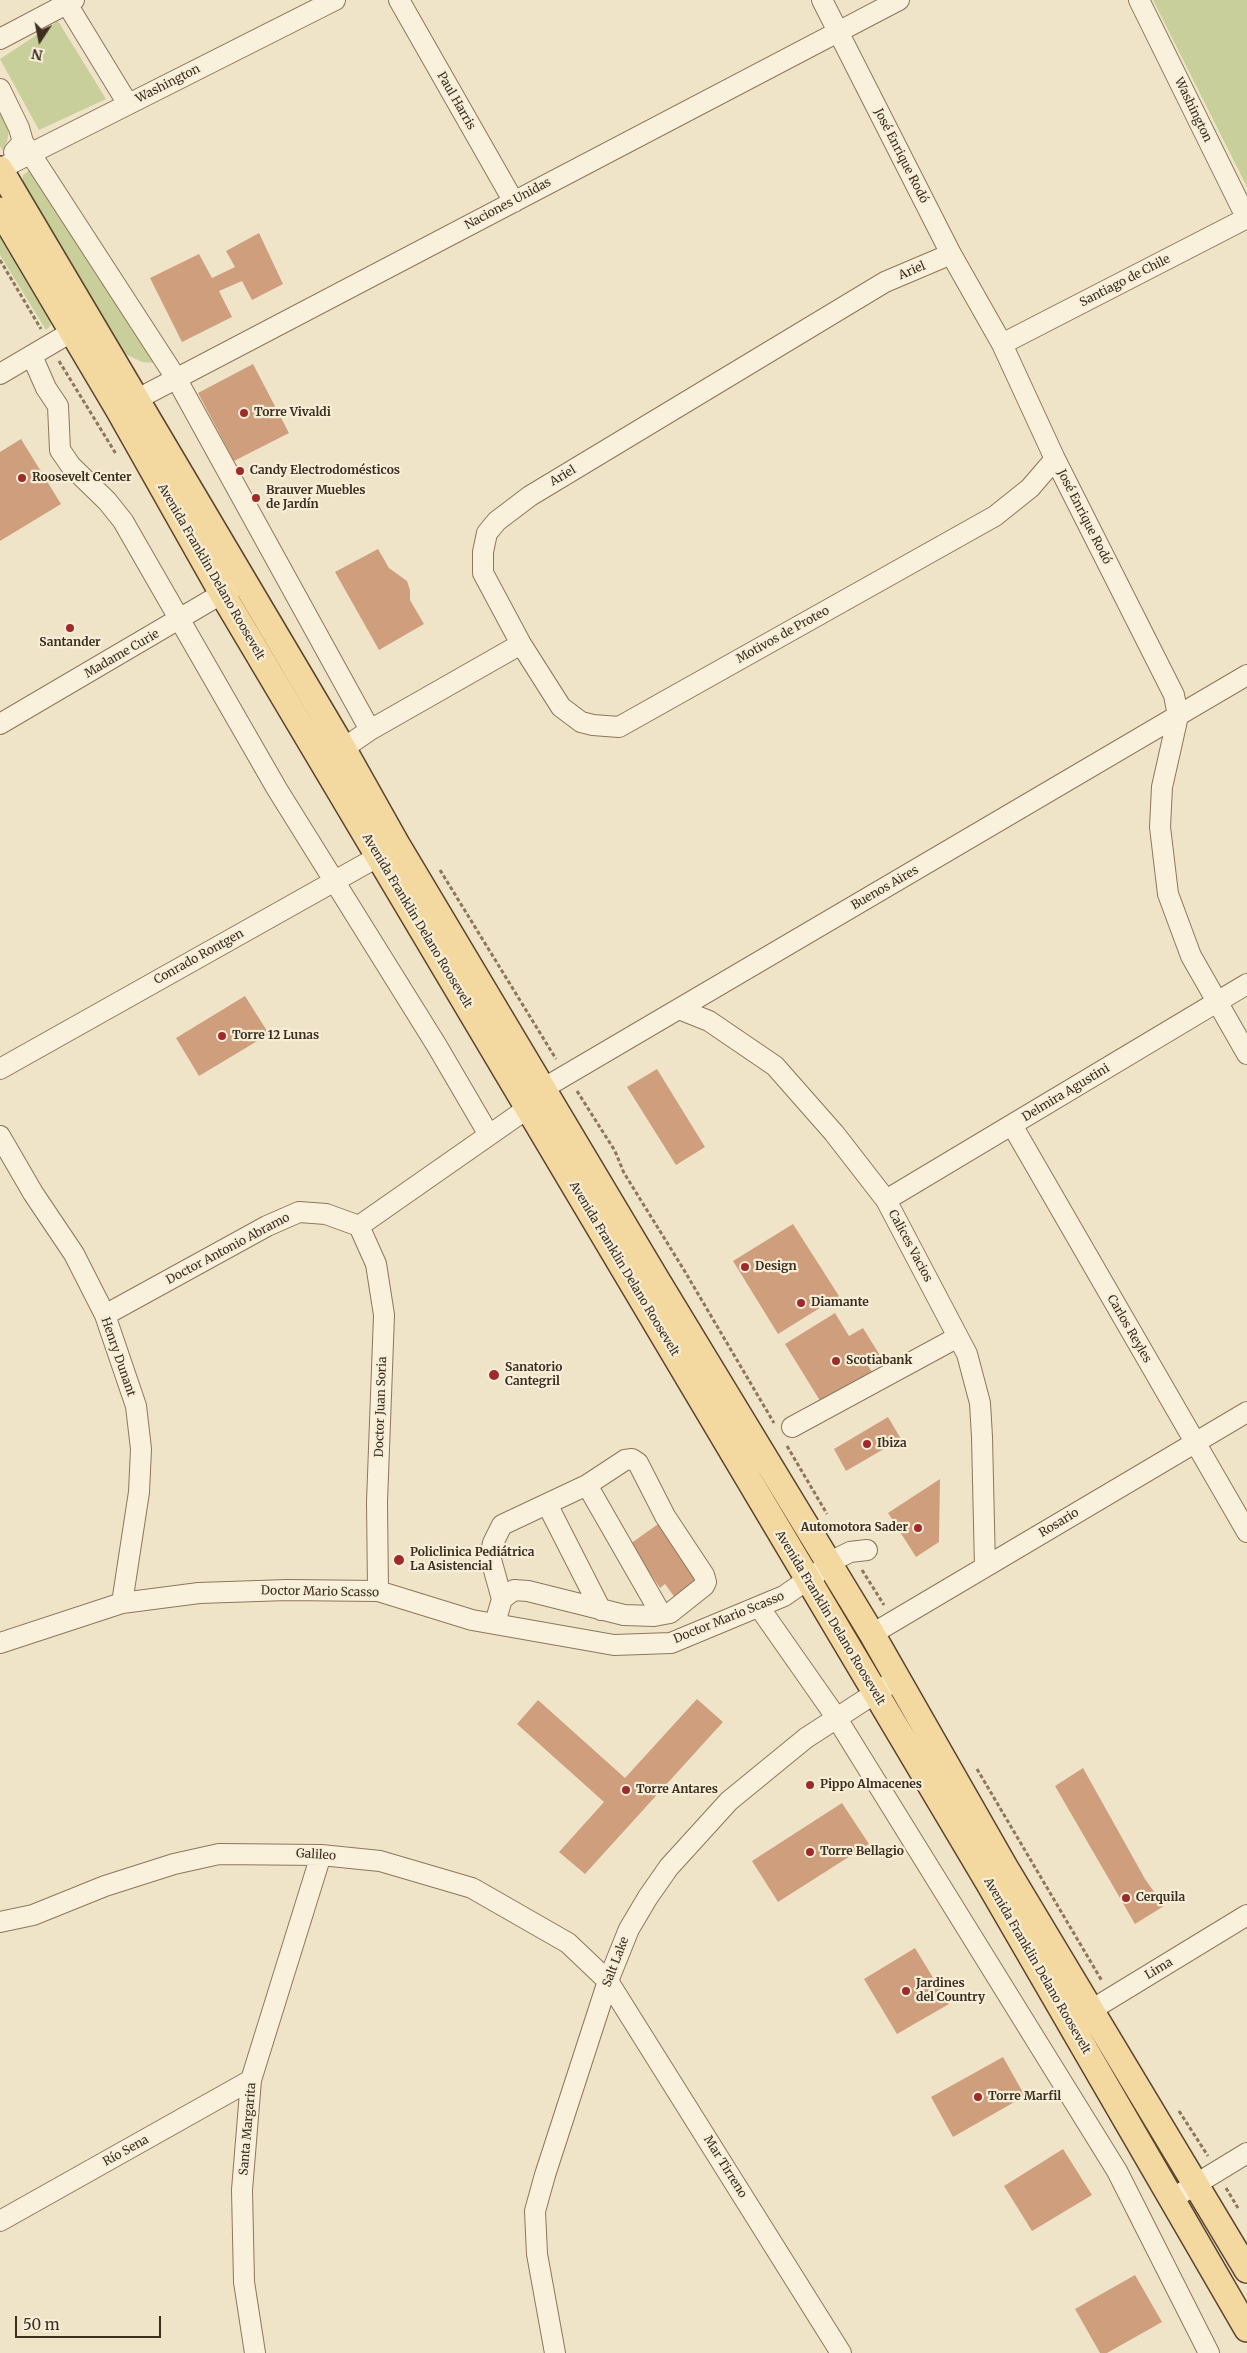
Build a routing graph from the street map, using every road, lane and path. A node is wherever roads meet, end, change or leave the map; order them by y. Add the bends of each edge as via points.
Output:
1 (335, 0) edge
2 (398, 0) edge
3 (822, 0) edge
4 (898, 0) edge
5 (1139, 0) edge
6 (70, 2) edge
7 (838, 32) junction
8 (0, 39) edge
9 (0, 89) edge
10 (128, 104) junction
11 (27, 147) junction
12 (0, 169) edge
13 (514, 202) junction
14 (0, 210) edge
15 (1247, 219) edge
16 (951, 254) junction
17 (80, 328) junction
18 (1002, 344) junction
19 (32, 356) junction
20 (0, 374) edge
21 (176, 378) junction
22 (127, 404) junction
23 (1055, 459) junction
24 (243, 581) junction
25 (223, 595) junction
26 (181, 619) junction
27 (521, 644) junction
28 (1247, 675) edge
29 (1178, 716) junction
30 (0, 724) edge
31 (370, 730) junction
32 (343, 748) junction
33 (323, 762) junction
34 (388, 850) junction
35 (438, 867) dead end
36 (334, 880) junction
37 (1247, 984) edge
38 (1217, 1002) junction
39 (679, 1009) junction
40 (1247, 1054) edge
41 (0, 1069) edge
42 (566, 1075) junction
43 (544, 1088) junction
44 (528, 1108) junction
45 (1012, 1125) junction
46 (489, 1135) junction
47 (0, 1136) edge
48 (886, 1200) junction
49 (359, 1226) junction
50 (105, 1315) junction
51 (958, 1337) junction
52 (1247, 1412) edge
53 (785, 1433) junction
54 (1195, 1443) junction
55 (587, 1485) junction
56 (547, 1504) junction
57 (828, 1515) dead end
58 (1247, 1532) edge
59 (849, 1555) junction
60 (985, 1568) junction
61 (808, 1581) junction
62 (378, 1591) junction
63 (502, 1599) junction
64 (122, 1603) junction
65 (759, 1607) junction
66 (601, 1610) junction
67 (661, 1614) junction
68 (894, 1621) junction
69 (495, 1623) junction
70 (872, 1634) junction
71 (0, 1643) edge
72 (897, 1679) junction
73 (875, 1694) junction
74 (836, 1717) junction
75 (972, 1761) dead end
76 (322, 1855) junction
77 (1247, 1915) edge
78 (0, 1922) edge
79 (608, 1981) junction
80 (1112, 1997) junction
81 (1080, 2016) junction
82 (251, 2080) junction
83 (1177, 2107) dead end
84 (1245, 2158) edge
85 (1217, 2171) junction
86 (1195, 2184) junction
87 (1170, 2200) junction
88 (1243, 2216) dead end
89 (0, 2221) edge
90 (1247, 2270) edge
91 (1247, 2329) edge
92 (255, 2353) edge
93 (555, 2353) edge
94 (841, 2353) edge
95 (1209, 2353) edge

1 - 10 street, Washington
2 - 13 street, Paul Harris
3 - 7 street, José Enrique Rodó
4 - 7 street, Naciones Unidas
5 - 15 street, Washington
6 - 8 street
6 - 10 street
7 - 13 street, Naciones Unidas
7 - 16 street, José Enrique Rodó
9 - 11 street
10 - 11 street, Washington
11 - 12 street, Washington
11 - 21 street
12 - 17 main road, Avenida Franklin Delano Roosevelt
13 - 21 street, Naciones Unidas
14 - 17 main road, Avenida Franklin Delano Roosevelt
15 - 18 street, Santiago de Chile
16 - 18 street, José Enrique Rodó
16 - 27 street, Ariel via 885,282 530,496 498,522 487,533 483,573
17 - 19 street
17 - 22 main road, Avenida Franklin Delano Roosevelt
18 - 23 street, José Enrique Rodó
19 - 20 street
19 - 26 street via 58,406 60,450 123,521
21 - 22 street, Naciones Unidas
21 - 31 street
22 - 24 main road, Avenida Franklin Delano Roosevelt
22 - 25 main road, Avenida Franklin Delano Roosevelt
23 - 27 street, Motivos de Proteo via 1030,488 995,516 619,727 581,722 561,707
23 - 29 street, José Enrique Rodó via 1174,695
24 - 25 street, Madame Curie
24 - 32 main road, Avenida Franklin Delano Roosevelt
25 - 26 street, Madame Curie
25 - 33 main road, Avenida Franklin Delano Roosevelt
26 - 30 street, Madame Curie
26 - 36 street via 277,790
27 - 31 street
28 - 29 street, Buenos Aires
29 - 38 street, José Enrique Rodó via 1162,787 1160,827 1168,894 1191,956
29 - 39 street, Buenos Aires
31 - 32 street
32 - 33 street
32 - 34 main road, Avenida Franklin Delano Roosevelt
33 - 34 main road, Avenida Franklin Delano Roosevelt
34 - 36 street, Conrado Rontgen
34 - 43 main road, Avenida Franklin Delano Roosevelt
34 - 44 main road, Avenida Franklin Delano Roosevelt
35 - 42 path
36 - 41 street, Conrado Rontgen
36 - 46 street
37 - 38 street, Delmira Agustini
38 - 40 street, José Enrique Rodó
38 - 45 street, Delmira Agustini
39 - 42 street, Buenos Aires
39 - 48 street, Calices Vacios via 708,1021 775,1066 834,1133
42 - 43 street, Buenos Aires
42 - 53 path
43 - 44 street, Buenos Aires
43 - 59 main road, Avenida Franklin Delano Roosevelt via 656,1280
44 - 46 street
44 - 61 main road, Avenida Franklin Delano Roosevelt
45 - 48 street, Delmira Agustini
45 - 54 street, Carlos Reyles
46 - 49 street
47 - 50 street, Henry Dunant via 33,1194 74,1254
48 - 51 street, Calices Vacios
49 - 50 street, Doctor Antonio Abramo via 326,1214 300,1212 267,1226
49 - 62 street, Doctor Juan Soria via 376,1264 384,1315 377,1502
50 - 64 street, Henry Dunant via 136,1406 140,1449 139,1492
51 - 53 street
51 - 60 street, Calices Vacios via 967,1354 980,1403
52 - 54 street, Rosario
53 - 57 path
54 - 58 street, Carlos Reyles
54 - 60 street, Rosario
55 - 56 street
55 - 67 street
55 - 67 street via 625,1460 632,1459 638,1463 665,1516 704,1575 704,1586 670,1613
56 - 63 street via 502,1525 493,1543 490,1556
56 - 66 street
59 - 61 street, Doctor Mario Scasso
59 - 68 path
59 - 70 main road, Avenida Franklin Delano Roosevelt
60 - 68 street, Rosario
61 - 65 street, Doctor Mario Scasso via 787,1595
61 - 73 main road, Avenida Franklin Delano Roosevelt
62 - 64 street, Doctor Mario Scasso via 209,1593
62 - 69 street, Doctor Mario Scasso via 472,1620
63 - 66 street via 514,1590 528,1591
63 - 69 street
64 - 71 street, Doctor Mario Scasso
65 - 69 street, Doctor Mario Scasso via 671,1643 614,1645
65 - 74 street
66 - 67 street via 624,1615
68 - 70 street, Rosario
70 - 72 main road, Avenida Franklin Delano Roosevelt
72 - 73 street, Salt Lake
72 - 81 main road, Avenida Franklin Delano Roosevelt
73 - 74 street, Salt Lake
73 - 81 main road, Avenida Franklin Delano Roosevelt
74 - 79 street, Salt Lake via 729,1801 669,1867 629,1929
74 - 95 street via 1117,2171
75 - 80 path
76 - 78 street, Galileo via 220,1854 157,1869 32,1915
76 - 79 street, Galileo via 380,1862 472,1888 568,1942
76 - 82 street, Santa Margarita
77 - 80 street, Lima
79 - 93 street, Salt Lake via 535,2211 537,2254
79 - 94 street, Mar Tirreno
80 - 81 street, Lima
81 - 86 main road, Avenida Franklin Delano Roosevelt
81 - 87 main road, Avenida Franklin Delano Roosevelt
82 - 89 street, Río Sena
82 - 92 street, Santa Margarita via 242,2190 244,2282
83 - 85 path
84 - 85 street
85 - 86 street
85 - 88 path
86 - 87 street
86 - 90 main road, Avenida Franklin Delano Roosevelt
87 - 91 main road, Avenida Franklin Delano Roosevelt

